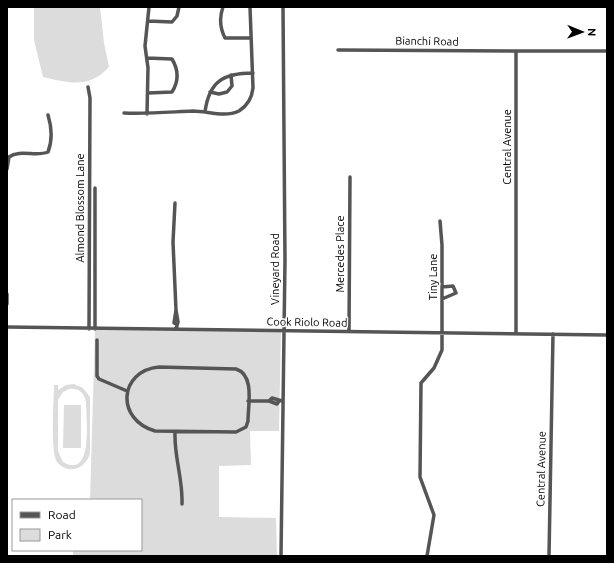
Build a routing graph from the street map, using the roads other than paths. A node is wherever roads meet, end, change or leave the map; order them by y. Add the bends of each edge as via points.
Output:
1 (149, 7) edge
2 (179, 7) edge
3 (223, 7) edge
4 (250, 7) edge
5 (283, 7) edge
6 (148, 21) junction
7 (251, 38) junction
8 (338, 50) dead end
9 (516, 51) junction
10 (607, 51) edge
11 (147, 58) junction
12 (253, 73) junction
13 (231, 74) junction
14 (88, 87) dead end
15 (210, 92) junction
16 (148, 93) junction
17 (205, 112) junction
18 (124, 113) dead end
19 (147, 114) junction
20 (48, 115) dead end
21 (7, 169) edge
22 (350, 177) dead end
23 (95, 188) dead end
24 (175, 203) dead end
25 (440, 221) dead end
26 (442, 287) junction
27 (7, 294) edge
28 (442, 299) junction
29 (7, 304) edge
30 (7, 327) edge
31 (89, 329) junction
32 (95, 329) junction
33 (176, 329) junction
34 (284, 331) junction
35 (349, 332) junction
36 (442, 333) junction
37 (516, 334) junction
38 (553, 334) junction
39 (607, 335) edge
40 (97, 340) dead end
41 (127, 391) junction
42 (248, 401) junction
43 (280, 401) junction
44 (175, 432) junction
45 (182, 504) dead end
46 (281, 556) edge
47 (427, 556) edge
48 (549, 556) edge

1 - 6 street
2 - 6 street via 172,22
3 - 7 street via 220,19 226,38
4 - 7 street
5 - 34 street, Vineyard Road
6 - 11 street via 145,46
7 - 12 street
8 - 9 street, Bianchi Road
9 - 10 street
9 - 37 street, Central Avenue
11 - 16 street
11 - 16 street via 172,59 177,72 172,92
12 - 13 street
12 - 17 street via 252,95 242,108 232,114
13 - 15 street via 219,81
13 - 15 street via 232,86 227,92
14 - 31 street, Almond Blossom Lane
15 - 17 street
16 - 19 street
17 - 19 street
18 - 19 street
20 - 21 street via 52,136 48,152 13,154 9,157
22 - 35 street, Mercedes Place
23 - 32 street
24 - 33 street via 173,242 178,322
25 - 26 street, Tiny Lane
26 - 28 street, Tiny Lane
26 - 28 street via 453,286 456,292
27 - 29 street
28 - 36 street, Tiny Lane
30 - 31 street, Cook Riolo Road
31 - 32 street, Cook Riolo Road
32 - 33 street, Cook Riolo Road
33 - 34 street, Cook Riolo Road
34 - 35 street, Cook Riolo Road
34 - 43 street, Vineyard Road
35 - 36 street, Cook Riolo Road
36 - 37 street, Cook Riolo Road
36 - 47 street, Tiny Lane via 439,359 421,383 420,477 434,515
37 - 38 street, Cook Riolo Road
38 - 39 street, Cook Riolo Road
38 - 48 street, Central Avenue
40 - 41 street via 98,379
41 - 42 street via 135,378 151,368 236,369 246,375 249,381
41 - 44 street via 127,404 136,422 155,431
42 - 43 street via 269,401 277,404
42 - 44 street via 248,421 241,431
43 - 46 street, Vineyard Road
44 - 45 street

